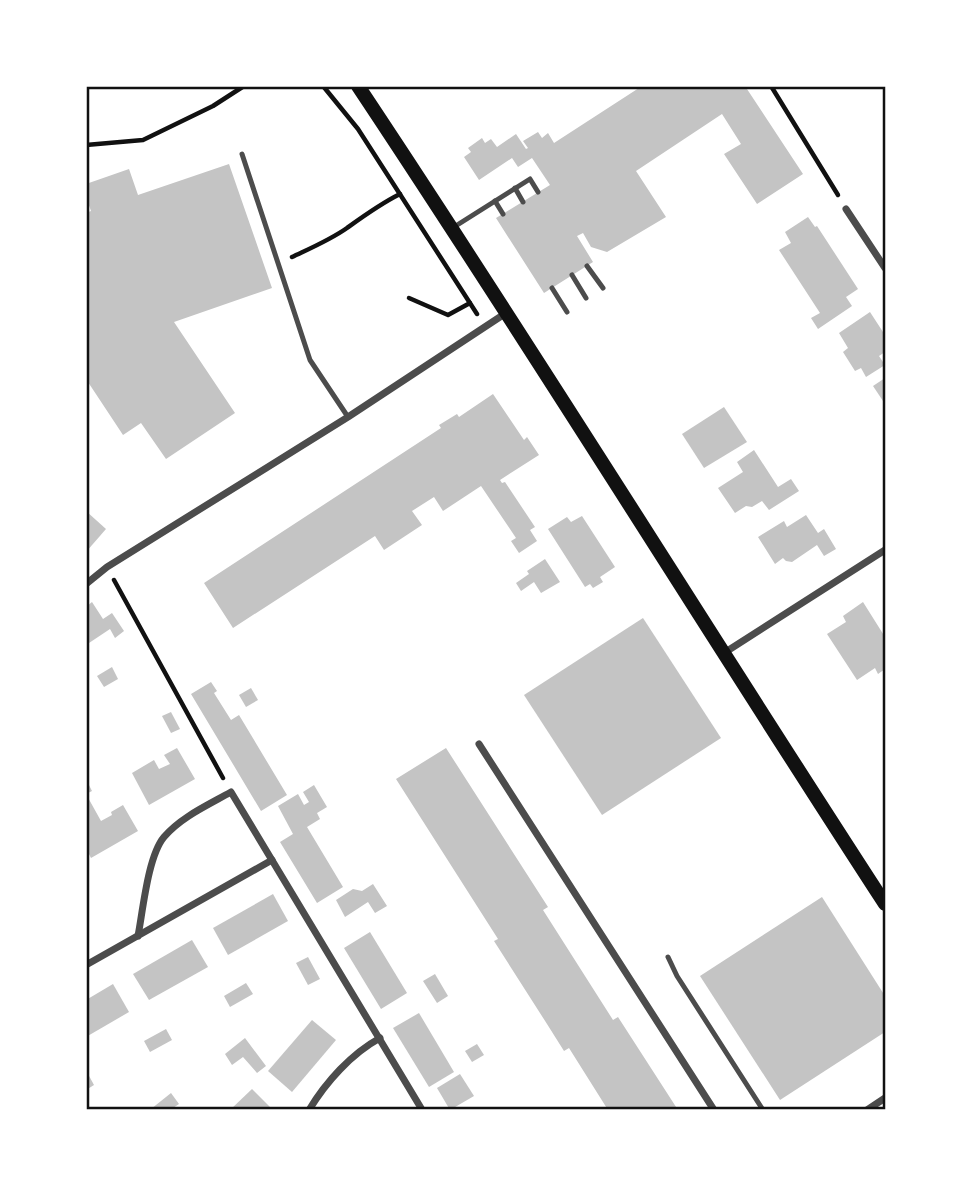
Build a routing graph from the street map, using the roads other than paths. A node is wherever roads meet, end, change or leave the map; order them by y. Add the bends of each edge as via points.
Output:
1 (358, 86) edge
2 (242, 153) dead end
3 (515, 188) junction
4 (538, 192) dead end
5 (495, 201) junction
6 (523, 202) dead end
7 (846, 209) road end
8 (503, 214) dead end
9 (453, 228) junction
10 (587, 266) dead end
11 (885, 268) edge
12 (572, 275) dead end
13 (552, 288) dead end
14 (603, 288) dead end
15 (586, 299) dead end
16 (508, 312) junction
17 (567, 312) dead end
18 (348, 416) junction
19 (885, 550) edge
20 (88, 579) edge
21 (723, 653) junction
22 (479, 744) dead end
23 (272, 860) junction
24 (885, 904) edge
25 (138, 936) junction
26 (668, 957) dead end
27 (86, 965) edge
28 (380, 1038) junction
29 (885, 1098) edge
30 (309, 1110) edge
31 (418, 1110) edge
32 (714, 1110) edge
33 (763, 1110) edge
34 (867, 1110) edge

1 - 9 main road
2 - 18 lane via 310,360
3 - 4 lane via 530,179
3 - 5 lane
3 - 6 lane
5 - 8 lane
5 - 9 lane
7 - 11 street
9 - 16 main road
10 - 14 lane
12 - 15 lane
13 - 17 lane
16 - 18 street
16 - 21 main road
18 - 20 street
19 - 21 street
21 - 24 main road
22 - 32 street
23 - 25 street
23 - 25 street via 231,792 181,821 162,838 150,871
23 - 28 street
25 - 27 street
26 - 33 lane
28 - 30 street via 352,1058 319,1092
28 - 31 street via 421,1108
29 - 34 street

